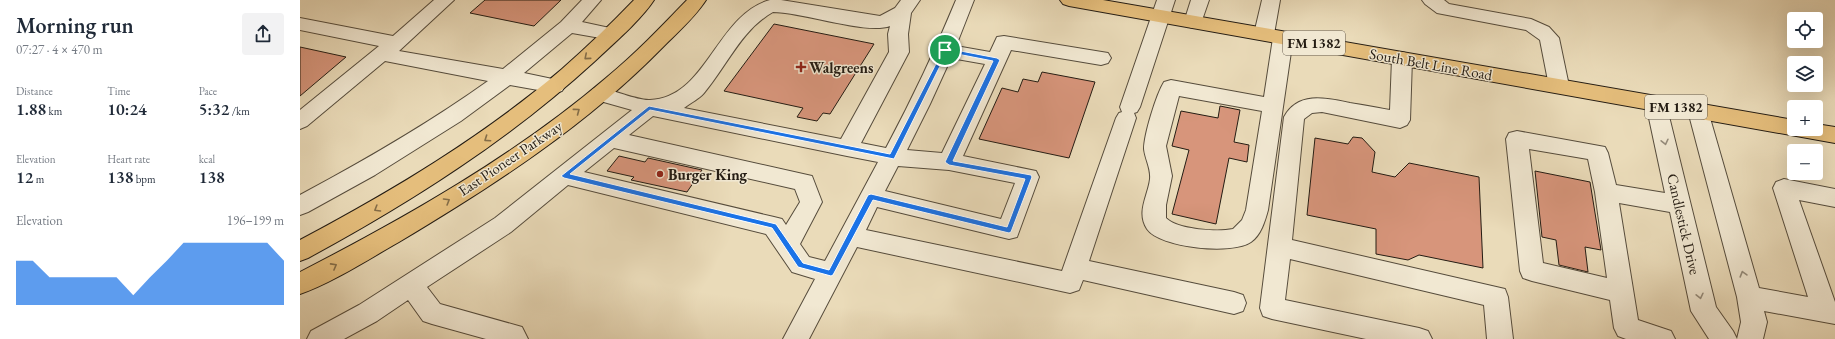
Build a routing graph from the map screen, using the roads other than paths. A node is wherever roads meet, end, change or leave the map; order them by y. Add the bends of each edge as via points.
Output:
1 (445, 0) edge
2 (592, 0) edge
3 (645, 0) edge
4 (697, 0) edge
5 (965, 0) edge
6 (1069, 0) edge
7 (1200, 0) edge
8 (1271, 0) edge
9 (1431, 0) edge
10 (1100, 3) edge
11 (906, 6) edge
12 (1163, 8) edge
13 (1193, 22) junction
14 (300, 24) edge
15 (568, 26) junction
16 (612, 34) junction
17 (1274, 36) junction
18 (389, 48) junction
19 (945, 50) junction
20 (1101, 58) dead end
21 (1402, 59) junction
22 (997, 60) junction
23 (507, 77) junction
24 (555, 86) junction
25 (1558, 86) junction
26 (600, 94) junction
27 (1656, 104) junction
28 (1273, 106) junction
29 (649, 108) junction
30 (1698, 111) junction
31 (300, 121) edge
32 (1787, 127) edge
33 (1823, 133) edge
34 (1835, 135) edge
35 (609, 139) junction
36 (847, 148) junction
37 (892, 157) junction
38 (949, 162) junction
39 (564, 176) junction
40 (1606, 192) junction
41 (871, 197) junction
42 (1835, 198) edge
43 (1680, 205) junction
44 (300, 206) edge
45 (850, 236) junction
46 (787, 245) junction
47 (1279, 247) junction
48 (300, 252) edge
49 (1075, 268) junction
50 (831, 273) junction
51 (300, 284) edge
52 (411, 285) junction
53 (1620, 292) junction
54 (1749, 297) junction
55 (1234, 303) dead end
56 (1830, 313) edge
57 (320, 339) edge
58 (515, 339) edge
59 (796, 339) edge
60 (1419, 339) edge
61 (1500, 339) edge
62 (1662, 339) edge
63 (1724, 339) edge
64 (1750, 339) edge

1 - 18 street
2 - 15 street
3 - 16 main road, East Pioneer Parkway
4 - 26 main road, East Pioneer Parkway via 647,52
5 - 19 street
6 - 10 main road, South Belt Line Road / FM 1382
7 - 13 street
8 - 17 street
9 - 25 street via 1444,9 1531,25 1542,31 1549,38
10 - 12 main road, South Belt Line Road / FM 1382
11 - 29 street via 882,22 770,6 755,14 733,37 696,89 676,103
11 - 36 street via 898,34 899,52
12 - 13 main road, South Belt Line Road / FM 1382
12 - 49 street
13 - 17 main road, South Belt Line Road / FM 1382
14 - 18 street
15 - 16 street
15 - 23 street
16 -> 24 main road, East Pioneer Parkway
17 - 21 main road, South Belt Line Road / FM 1382
17 - 28 street
18 - 23 street
18 - 31 street
19 - 22 street
19 - 37 street
20 - 22 street via 1004,42
21 - 25 main road, South Belt Line Road / FM 1382
21 - 47 street via 1400,120 1322,105 1310,105 1294,117
22 - 38 street
23 - 24 street
23 - 44 street via 454,116
24 -> 48 main road, East Pioneer Parkway via 501,129 433,175
25 - 27 main road, South Belt Line Road / FM 1382
26 - 29 street
51 -> 26 main road, East Pioneer Parkway via 403,228 484,179
27 - 30 main road, South Belt Line Road / FM 1382
27 -> 43 street, Candlestick Drive
28 - 28 street via 1257,210 1253,224 1245,233 1237,238 1208,239 1168,232 1157,225 1152,213 1161,176 1155,146 1171,87
29 - 35 street
29 - 36 street
30 - 32 main road, South Belt Line Road / FM 1382
54 -> 30 street
33 - 34 main road
35 - 39 street
35 - 46 street via 804,182 811,202
36 - 37 street
37 - 38 street
37 - 41 street
38 - 41 street via 1028,177 1009,230
39 - 46 street via 774,226
39 - 52 street via 504,225
40 - 43 street
40 - 53 street
40 - 53 street via 1596,153 1517,139 1532,271
41 - 45 street
42 - 56 street via 1784,188
43 -> 63 street, Candlestick Drive via 1704,311
45 - 49 street via 1070,283
45 - 50 street
46 - 50 street via 801,265
47 - 60 street via 1272,308
47 - 61 street via 1496,297
49 - 55 street
50 - 59 street
52 - 57 street via 368,313
52 - 58 street via 432,314 513,335
53 - 62 street via 1627,328
54 - 56 street
54 - 64 street via 1754,322

